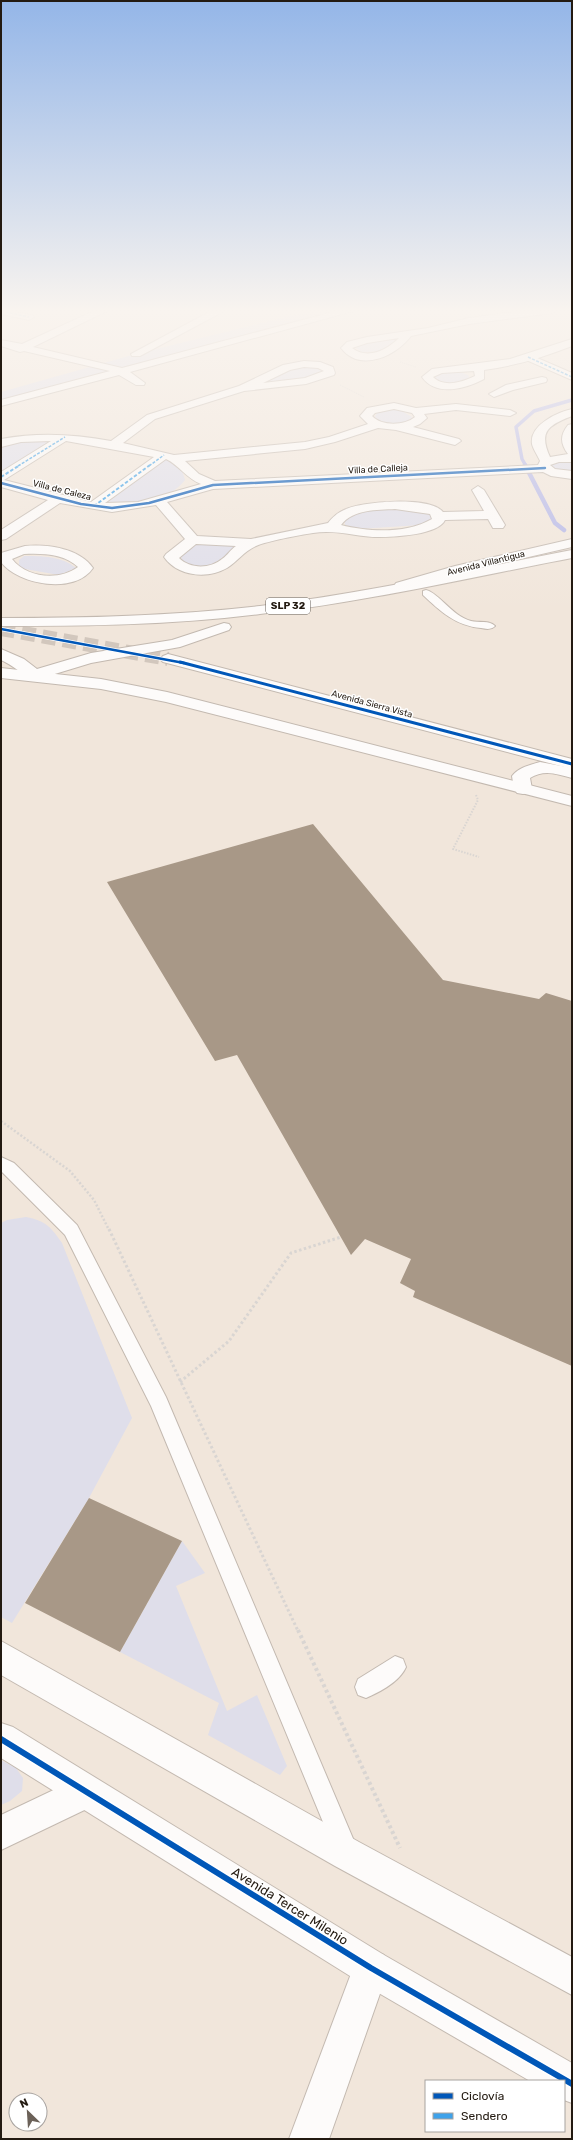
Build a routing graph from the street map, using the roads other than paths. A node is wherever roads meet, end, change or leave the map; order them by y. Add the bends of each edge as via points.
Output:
1 (174, 410) edge
2 (372, 410) edge
3 (411, 410) edge
4 (427, 410) edge
5 (482, 410) edge
6 (416, 411) junction
7 (572, 412) edge
8 (510, 413) dead end
9 (378, 424) junction
10 (396, 426) junction
11 (459, 427) dead end
12 (572, 427) edge
13 (65, 437) junction
14 (1, 443) edge
15 (113, 445) junction
16 (572, 452) edge
17 (169, 456) junction
18 (572, 458) edge
19 (542, 466) junction
20 (1, 477) edge
21 (568, 479) edge
22 (1, 483) edge
23 (213, 485) junction
24 (478, 490) dead end
25 (59, 498) junction
26 (160, 502) junction
27 (93, 506) junction
28 (493, 515) junction
29 (439, 516) junction
30 (332, 527) junction
31 (500, 528) dead end
32 (1, 536) edge
33 (193, 540) junction
34 (252, 543) junction
35 (572, 543) edge
36 (572, 554) edge
37 (2, 557) edge
38 (572, 567) edge
39 (401, 586) junction
40 (426, 594) junction
41 (1, 622) edge
42 (490, 626) dead end
43 (224, 627) junction
44 (1, 634) edge
45 (1, 654) edge
46 (168, 659) tunnel mouth
47 (1, 673) edge
48 (35, 675) junction
49 (572, 764) edge
50 (572, 773) edge
51 (523, 789) junction
52 (572, 801) edge
53 (3, 1168) edge
54 (1, 1657) edge
55 (395, 1667) dead end
56 (366, 1687) dead end
57 (1, 1739) edge
58 (85, 1792) junction
59 (1, 1833) edge
60 (347, 1854) junction
61 (371, 1968) junction
62 (572, 1977) edge
63 (572, 2084) edge
64 (309, 2139) edge

1 - 15 main road via 151,417
2 - 9 main road via 367,413 368,419
3 - 6 main road
4 - 6 main road
5 - 8 main road
6 - 10 main road via 420,414 419,421
7 - 19 main road via 550,421 538,436
9 - 10 main road
9 - 17 main road via 357,434 320,443
10 - 11 main road via 457,446
12 - 16 main road via 567,434 566,443
13 - 14 main road via 20,438
13 - 15 main road
13 - 20 main road
15 - 17 main road
17 - 23 main road via 184,464 194,476
17 - 27 main road
18 - 19 main road, Villa de Calleja via 559,458
19 - 21 main road
19 - 23 main road, Villa de Calleja
22 - 25 main road, Villa de Caleza
23 - 26 main road, Villa de Caleza via 187,491
24 - 28 main road
25 - 27 main road, Villa de Caleza
25 - 32 main road
26 - 27 main road, Villa de Caleza via 126,508
26 - 33 main road
28 - 29 main road
28 - 31 main road
29 - 30 main road via 431,526 398,532 374,534
29 - 30 main road via 435,511 426,508 372,508 349,512 341,516
30 - 34 main road
33 - 34 main road
33 - 34 main road via 171,557 179,565 196,570 226,563 234,554
35 - 39 main road, Avenida Villantigua via 460,569
36 - 39 main road, SLP 32
37 - 37 main road via 28,550 56,553 75,558 86,568 66,578 29,577 9,566
38 - 40 main road, SLP 32
39 - 41 main road, SLP 32 via 261,610 184,618 115,622
40 - 42 lane via 459,621
40 - 43 main road, SLP 32 via 275,621
43 - 44 main road, SLP 32 via 177,632
43 - 48 main road via 175,644 91,658
45 - 48 main road via 19,662
46 - 49 main road, Avenida Sierra Vista
47 - 48 main road
48 - 51 main road via 167,697
50 - 51 main road via 546,766 536,767 521,776
51 - 52 main road
53 - 60 lane via 71,1230 159,1403
54 - 60 main road
55 - 56 lane
57 - 58 main road, Avenida Tercer Milenio
58 - 59 main road
58 - 61 main road, Avenida Tercer Milenio
60 - 62 main road
61 - 63 main road, Avenida Tercer Milenio
61 - 64 main road

